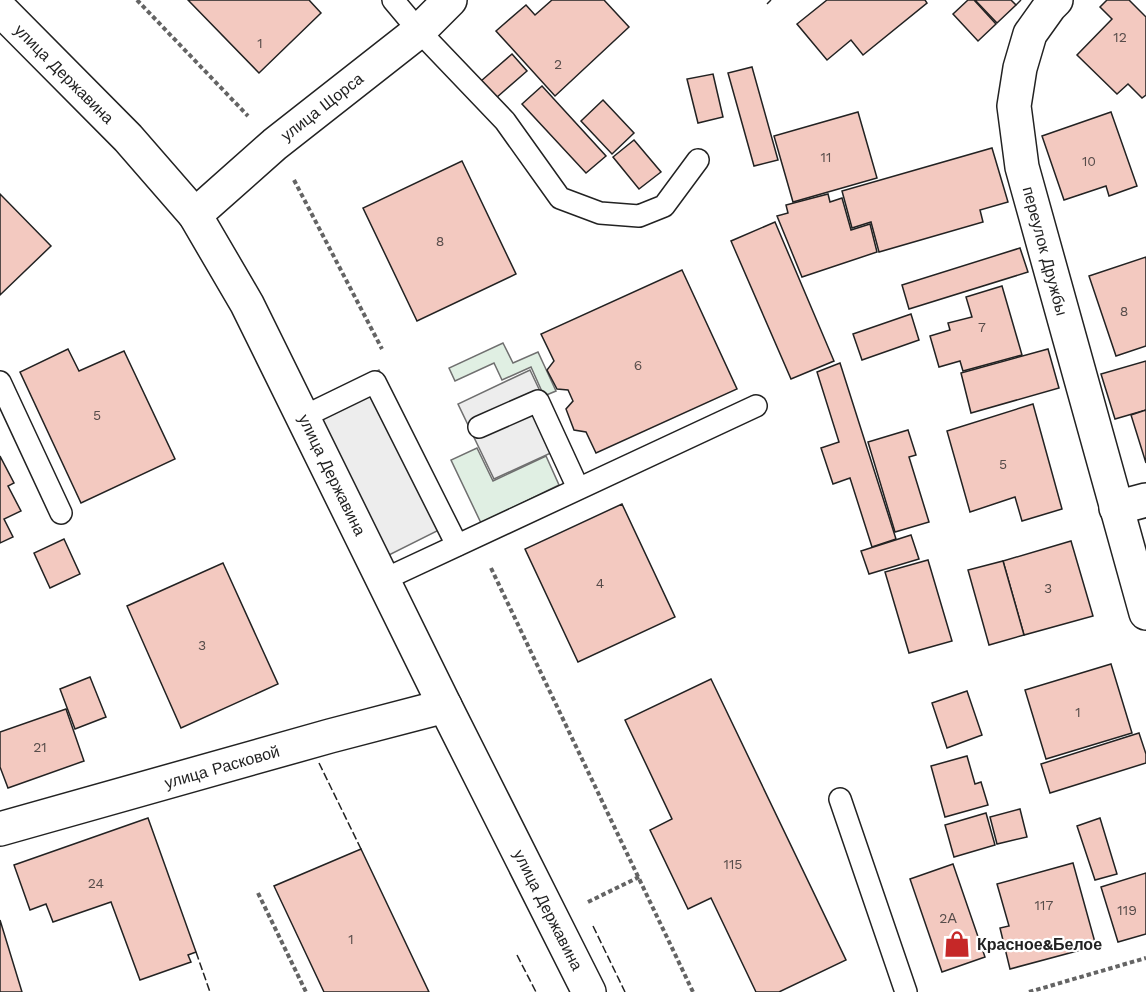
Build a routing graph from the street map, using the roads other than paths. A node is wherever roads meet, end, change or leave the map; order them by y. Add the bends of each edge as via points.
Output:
1 (393, 0) edge
2 (450, 0) edge
3 (1056, 0) edge
4 (0, 9) edge
5 (419, 31) junction
6 (698, 160) dead end
7 (195, 215) junction
8 (0, 382) edge
9 (756, 406) dead end
10 (303, 417) junction
11 (479, 428) dead end
12 (578, 488) junction
13 (1131, 504) edge
14 (61, 513) dead end
15 (457, 544) junction
16 (383, 580) junction
17 (1146, 613) edge
18 (446, 706) junction
19 (840, 799) dead end
20 (0, 829) edge
21 (589, 992) edge
22 (906, 992) edge

1 - 5 lane
2 - 5 street, улица Щорса
3 - 13 street, переулок Дружбы via 1030,34 1020,68 1014,106 1022,167
4 - 7 street, улица Державина via 128,138
5 - 6 lane via 505,121 560,198 600,213 639,216 664,206
5 - 7 street, улица Щорса via 275,144
7 - 10 street, улица Державина via 247,304
8 - 14 lane
9 - 12 lane
10 - 15 lane via 375,382
10 - 16 street, улица Державина
11 - 12 lane via 538,401
12 - 15 lane
13 - 17 street, переулок Дружбы
15 - 16 lane
16 - 18 street, улица Державина
18 - 20 street, улица Расковой
18 - 21 street, улица Державина
19 - 22 lane

